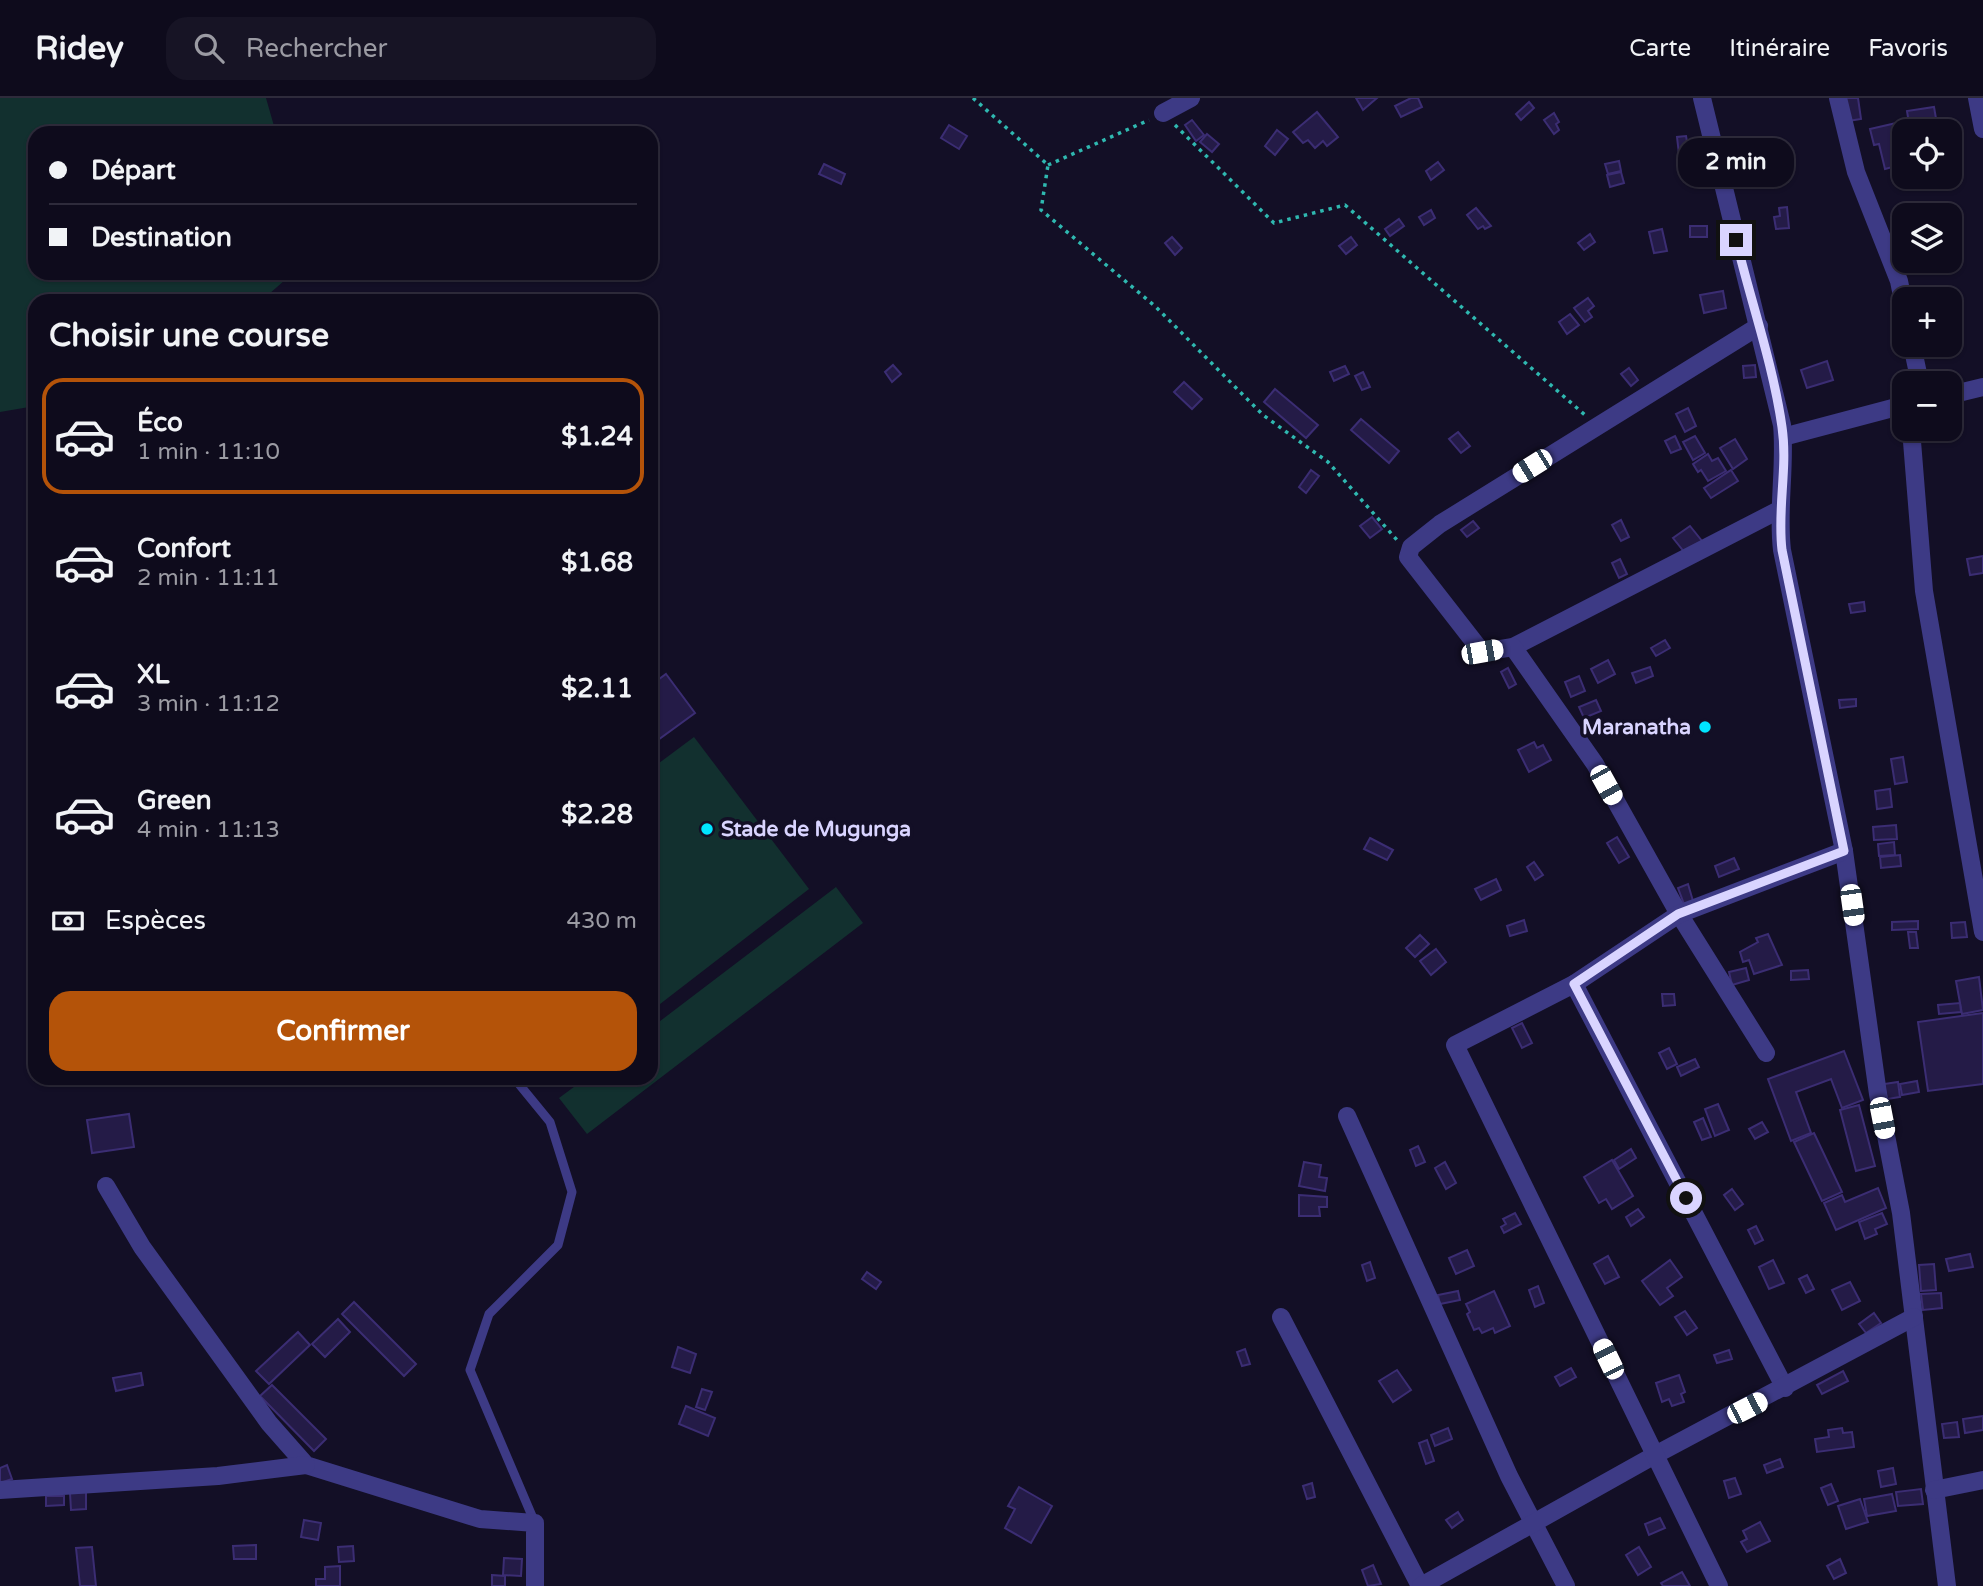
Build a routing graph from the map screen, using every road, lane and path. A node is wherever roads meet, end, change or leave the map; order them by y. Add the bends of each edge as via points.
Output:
1 (973, 98) edge
2 (1191, 98) edge
3 (1702, 98) edge
4 (1838, 98) edge
5 (1977, 98) edge
6 (1163, 113) junction
7 (1983, 129) edge
8 (1048, 165) junction
9 (1900, 287) edge
10 (1759, 326) junction
11 (1983, 387) edge
12 (1962, 392) edge
13 (1892, 408) edge
14 (1597, 425) junction
15 (1783, 438) junction
16 (1912, 441) edge
17 (1779, 510) junction
18 (1408, 557) junction
19 (1513, 647) junction
20 (1844, 851) junction
21 (1678, 914) junction
22 (1983, 932) edge
23 (1574, 984) junction
24 (1766, 1053) dead end
25 (520, 1085) edge
26 (1347, 1116) dead end
27 (106, 1186) dead end
28 (1280, 1317) dead end
29 (1913, 1317) junction
30 (1785, 1388) junction
31 (1655, 1455) junction
32 (306, 1465) junction
33 (1983, 1480) edge
34 (1934, 1489) junction
35 (0, 1490) edge
36 (535, 1522) junction
37 (1535, 1524) junction
38 (535, 1586) edge
39 (1421, 1586) edge
40 (1566, 1586) edge
41 (1719, 1586) edge
42 (1947, 1586) edge

1 - 8 path
2 - 6 street
3 - 10 street
4 - 9 street via 1856,172
5 - 7 street
6 - 8 path
6 - 14 path via 1274,223 1345,205
8 - 18 path via 1041,210 1156,307 1263,415 1328,462
10 - 14 street
10 - 15 street
11 - 12 street
13 - 15 street
14 - 18 street via 1440,524 1411,547
15 - 17 street
16 - 22 street via 1924,591
17 - 19 street
17 - 20 street via 1782,550
18 - 19 street via 1482,652
19 - 21 street via 1595,764
20 - 21 street
20 - 29 street
21 - 23 street
21 - 24 street
23 - 30 street
23 - 31 street via 1455,1045
25 - 36 lane via 550,1122 572,1192 558,1245 489,1314 470,1370
26 - 37 street
27 - 32 street via 150,1258
28 - 39 street
29 - 30 street
29 - 34 street
30 - 31 street
31 - 37 street
31 - 41 street
32 - 35 street via 218,1476
32 - 36 street via 480,1519
33 - 34 street
34 - 42 street
36 - 38 street
37 - 39 street
37 - 40 street

